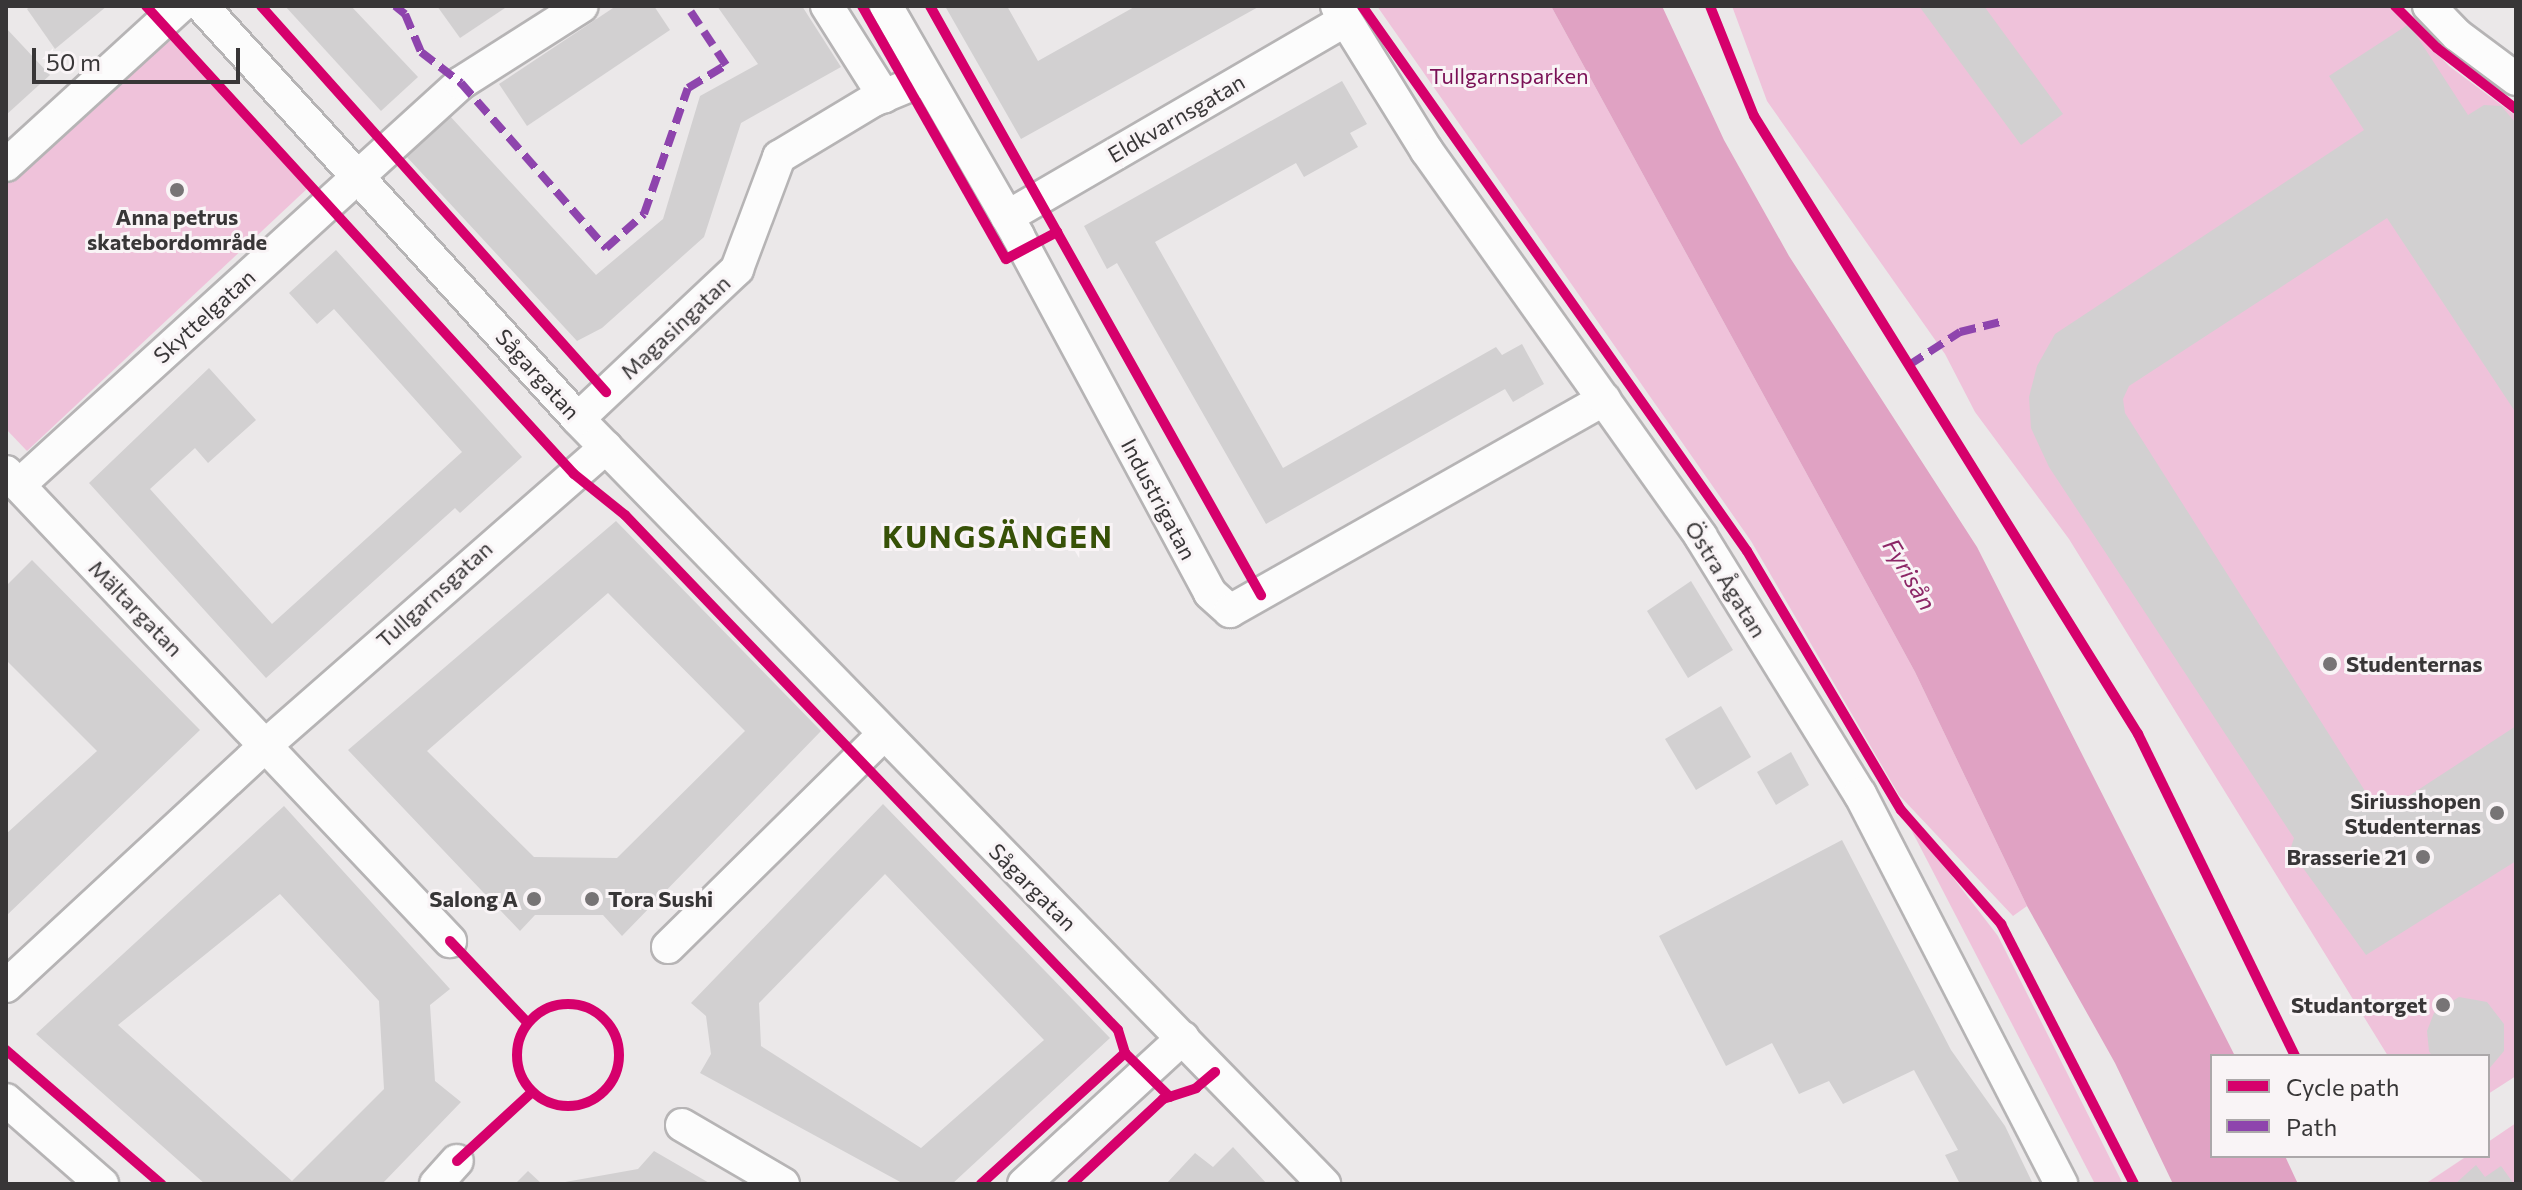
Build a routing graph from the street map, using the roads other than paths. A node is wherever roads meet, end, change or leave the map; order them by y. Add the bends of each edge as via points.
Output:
1 (180, 6) edge
2 (202, 6) edge
3 (582, 6) edge
4 (827, 6) edge
5 (886, 6) edge
6 (2429, 6) edge
7 (1341, 13) edge
8 (927, 78) junction
9 (2516, 79) edge
10 (884, 96) junction
11 (6, 165) edge
12 (359, 176) junction
13 (1007, 217) junction
14 (1604, 399) junction
15 (578, 419) junction
16 (606, 447) junction
17 (13, 479) edge
18 (882, 736) junction
19 (266, 745) junction
20 (450, 941) dead end
21 (668, 947) dead end
22 (6, 986) edge
23 (1183, 1038) junction
24 (6, 1100) edge
25 (682, 1125) dead end
26 (102, 1184) edge
27 (783, 1184) edge
28 (1024, 1184) edge
29 (1324, 1184) edge
30 (2061, 1184) edge

1 - 11 street
2 - 12 street, Sågargatan
3 - 12 street, Skyttelgatan via 461,83
4 - 10 street
5 - 8 street, Industrigatan
6 - 9 street via 2457,35
7 - 13 street, Eldkvarnsgatan
7 - 14 street, Östra Ågatan via 1427,151
8 - 10 street, Magasingatan
8 - 13 street, Industrigatan
10 - 15 street, Magasingatan via 779,157 737,269
12 - 15 street, Sågargatan
12 - 17 street, Skyttelgatan
13 - 14 street, Industrigatan via 1210,593 1230,611
14 - 30 street, Östra Ågatan via 1701,537 1860,794
15 - 16 street, Sågargatan
16 - 18 street, Sågargatan
16 - 19 street, Tullgarnsgatan
17 - 19 street, Mältargatan
18 - 21 street
18 - 23 street, Sågargatan
19 - 20 street
19 - 22 street, Tullgarnsgatan
23 - 28 street
23 - 29 street, Sågargatan
24 - 26 street
25 - 27 street

